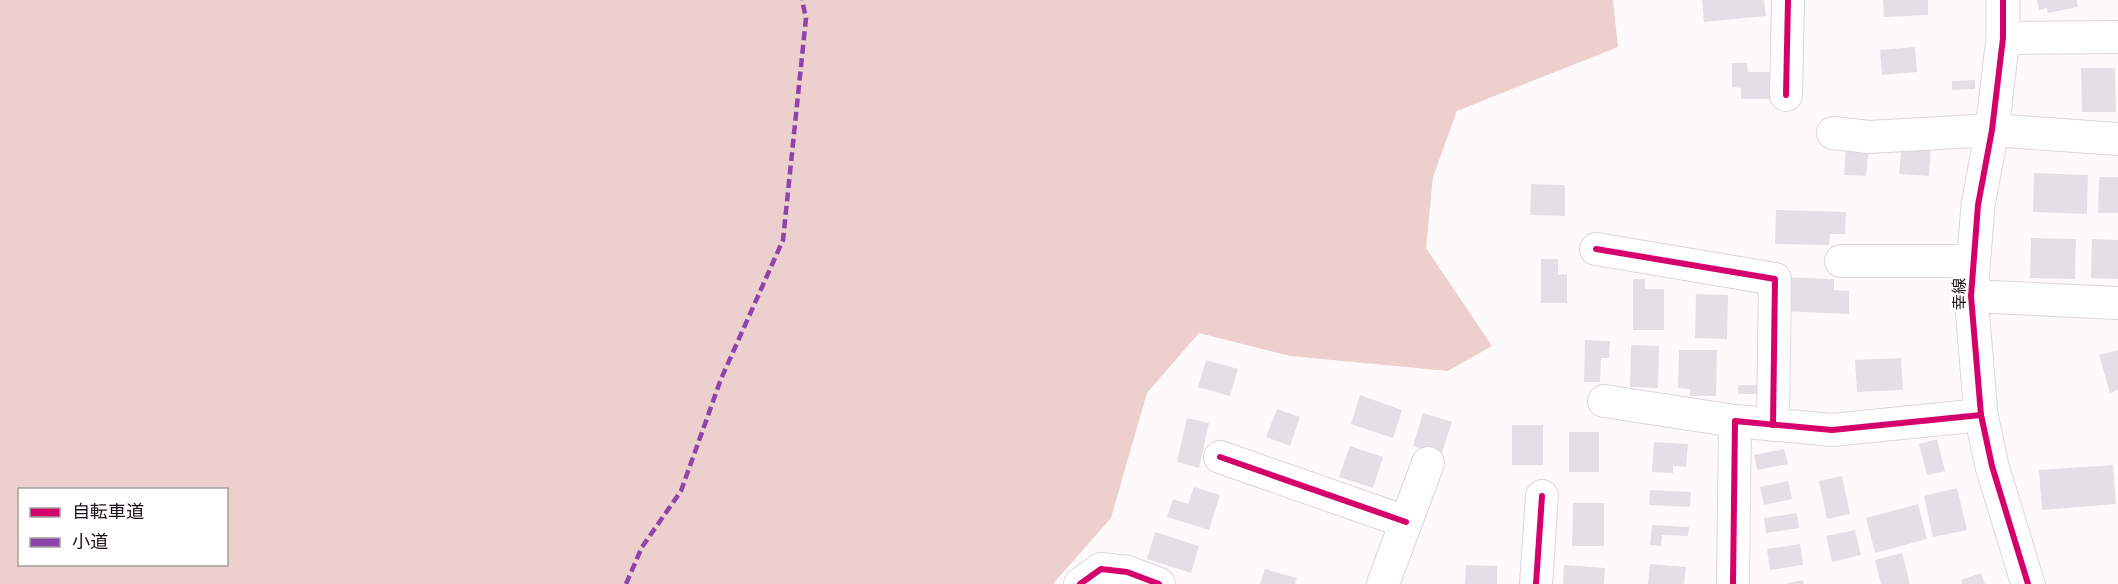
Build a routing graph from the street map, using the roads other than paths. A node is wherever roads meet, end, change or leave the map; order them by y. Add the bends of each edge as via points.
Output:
1 (1788, 0) edge
2 (2002, 0) edge
3 (2003, 38) junction
4 (2118, 38) edge
5 (1786, 95) dead end
6 (1992, 130) junction
7 (1833, 133) dead end
8 (2118, 139) edge
9 (1596, 249) dead end
10 (1841, 261) dead end
11 (1974, 261) junction
12 (1971, 296) junction
13 (2118, 303) edge
14 (1604, 401) dead end
15 (1981, 415) junction
16 (1735, 422) junction
17 (1773, 425) junction
18 (1221, 457) dead end
19 (1428, 463) dead end
20 (1542, 496) dead end
21 (1406, 522) junction
22 (1080, 584) edge
23 (1159, 584) edge
24 (1383, 584) edge
25 (1536, 584) edge
26 (1733, 584) edge
27 (2028, 584) edge

1 - 5 street
2 - 3 street, 幸線
3 - 4 street
3 - 6 street, 幸線
6 - 7 street via 1869,136
6 - 8 street
6 - 11 street, 幸線 via 1978,205
9 - 17 street via 1775,279
10 - 11 street
11 - 12 street, 幸線
12 - 13 street
12 - 15 street, 幸線
14 - 16 street
15 - 17 street via 1832,430
15 - 27 street, 幸線 via 1992,466
16 - 17 street
16 - 26 street
18 - 21 street
19 - 21 street
20 - 25 street
21 - 24 street
22 - 23 street via 1101,569 1127,572

